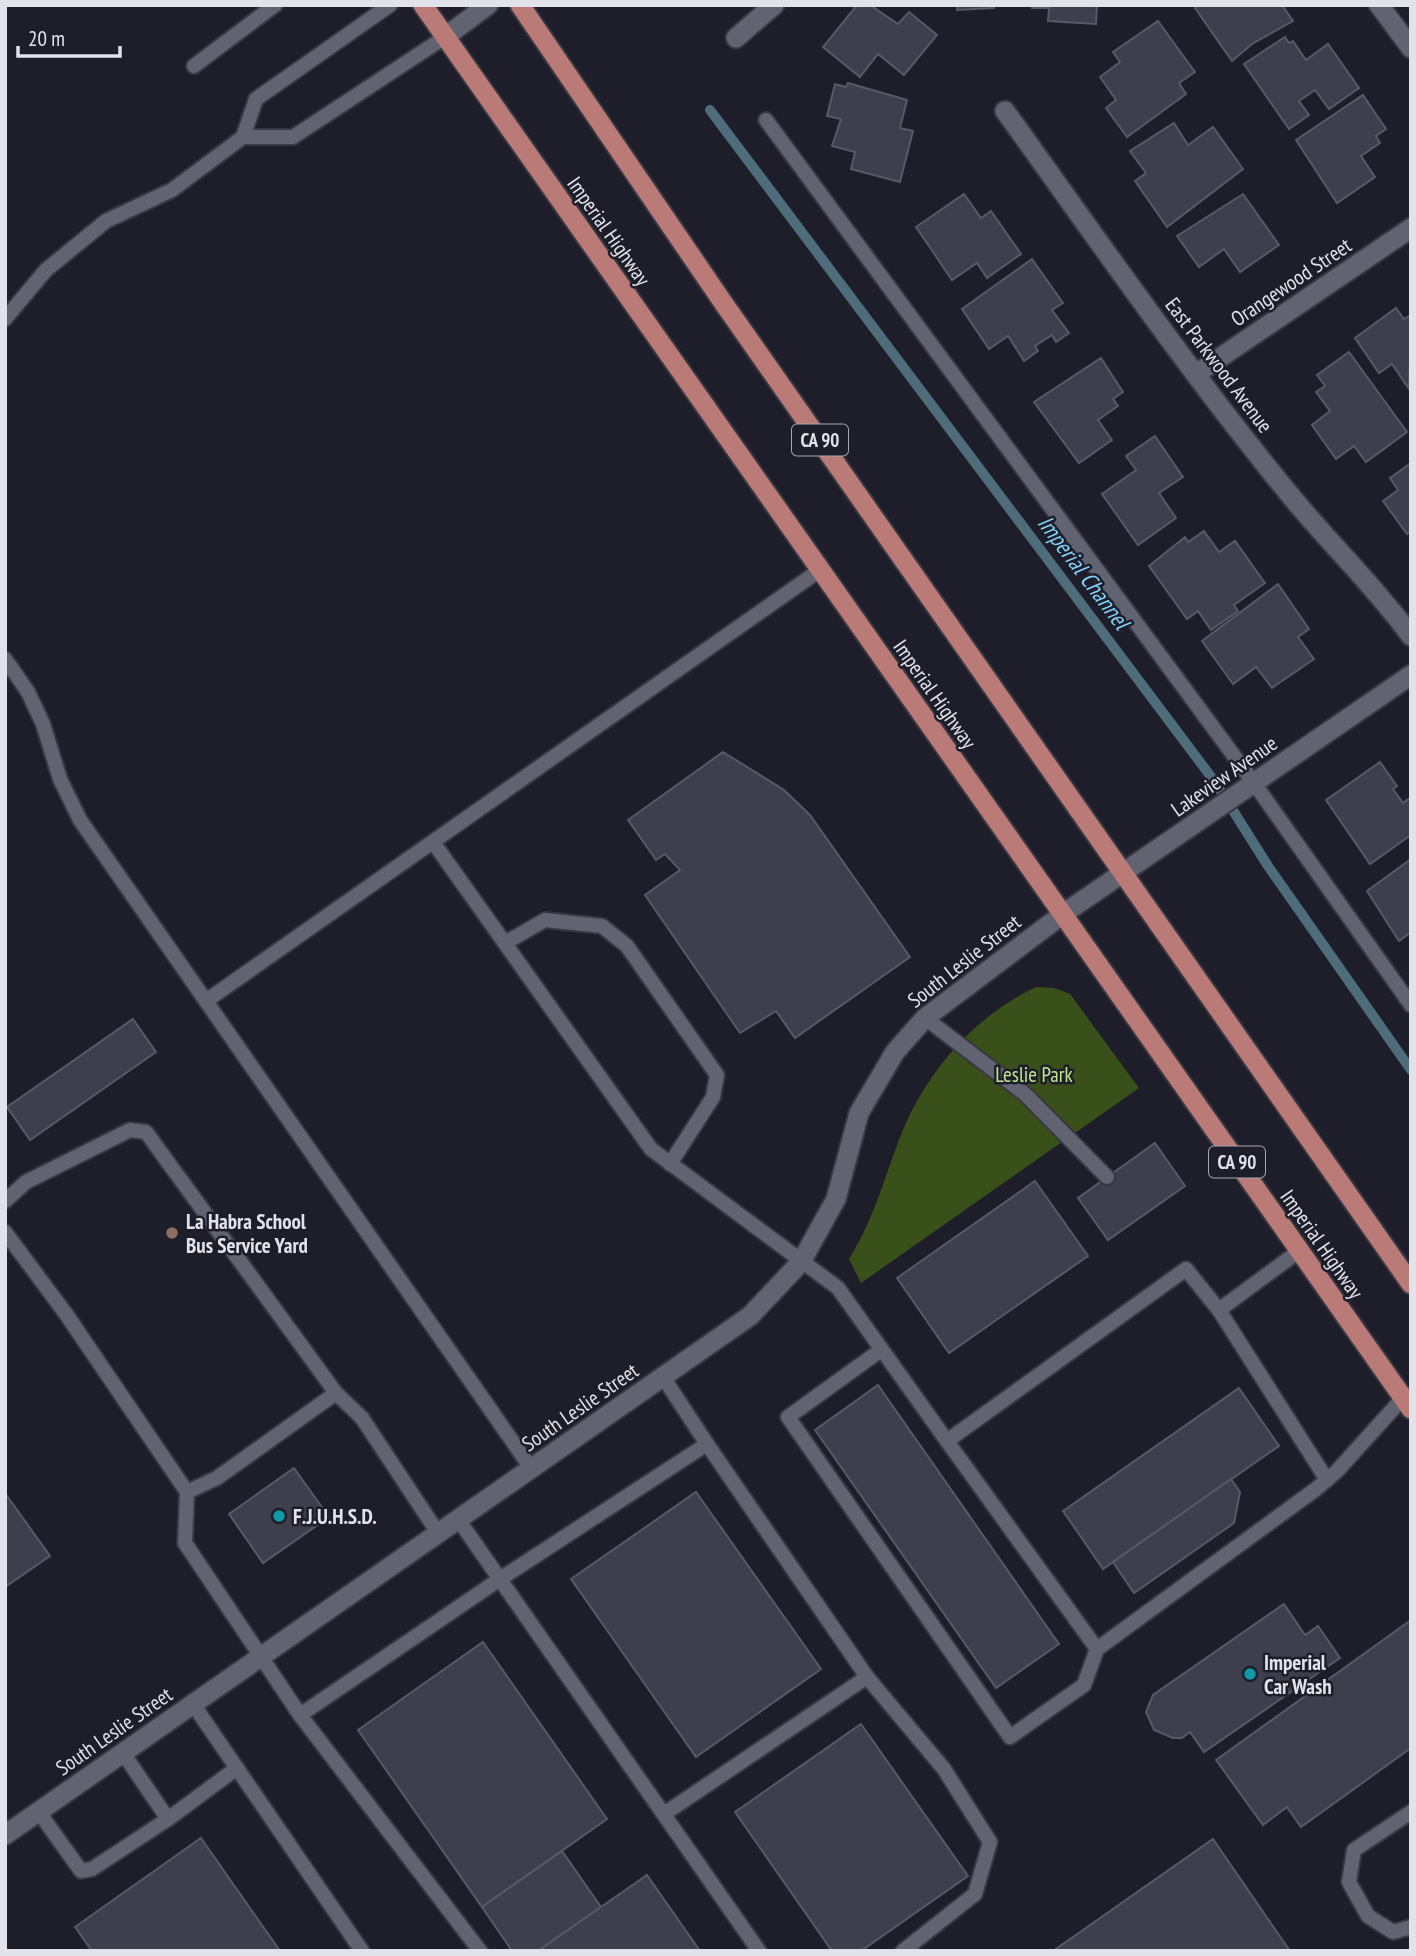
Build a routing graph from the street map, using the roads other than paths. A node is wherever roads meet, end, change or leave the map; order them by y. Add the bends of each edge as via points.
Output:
1 (275, 5) edge
2 (390, 5) edge
3 (423, 5) edge
4 (488, 5) edge
5 (520, 5) edge
6 (774, 5) edge
7 (1379, 5) edge
8 (445, 37) junction
9 (736, 38) dead end
10 (1411, 48) edge
11 (194, 66) dead end
12 (1005, 111) dead end
13 (766, 120) dead end
14 (243, 136) junction
15 (1411, 228) edge
16 (5, 319) edge
17 (1196, 374) junction
18 (820, 570) junction
19 (1411, 636) edge
20 (5, 659) edge
21 (1411, 675) edge
22 (1254, 783) junction
23 (433, 842) junction
24 (1124, 872) junction
25 (1063, 914) junction
26 (505, 943) junction
27 (206, 1001) junction
28 (1411, 1005) edge
29 (925, 1018) junction
30 (670, 1164) junction
31 (1107, 1177) dead end
32 (5, 1201) edge
33 (5, 1232) edge
34 (1299, 1251) junction
35 (801, 1262) junction
36 (1411, 1284) edge
37 (1219, 1310) junction
38 (881, 1350) junction
39 (663, 1377) junction
40 (337, 1393) junction
41 (1407, 1404) edge
42 (947, 1441) junction
43 (707, 1444) junction
44 (531, 1468) junction
45 (1327, 1480) junction
46 (187, 1492) junction
47 (458, 1519) junction
48 (438, 1533) junction
49 (500, 1579) junction
50 (1097, 1649) junction
51 (261, 1657) junction
52 (867, 1677) junction
53 (193, 1704) junction
54 (300, 1715) junction
55 (122, 1753) junction
56 (237, 1768) junction
57 (38, 1811) junction
58 (1411, 1812) edge
59 (664, 1814) junction
60 (168, 1819) junction
61 (5, 1835) edge
62 (1411, 1927) edge
63 (362, 1951) edge
64 (480, 1951) edge
65 (759, 1951) edge
66 (903, 1951) edge

1 - 11 lane
2 - 14 lane via 256,99
3 - 8 main road, Imperial Highway / CA 90
4 - 8 street
5 - 24 main road, CA 90
6 - 9 street
7 - 10 street
8 - 14 lane via 293,137
8 - 18 main road, Imperial Highway / CA 90
12 - 17 street, East Parkwood Avenue
13 - 22 lane
14 - 16 lane via 172,190 106,222 46,270
15 - 17 street, Orangewood Street
17 - 19 street, East Parkwood Avenue via 1290,495
18 - 23 lane
18 - 25 main road, Imperial Highway / CA 90
20 - 27 lane via 43,724 60,779 80,820
21 - 22 street, Lakeview Avenue
22 - 24 street, Lakeview Avenue
22 - 28 lane
23 - 26 lane
23 - 27 lane
24 - 25 street, Lakeview Avenue
24 - 36 main road, CA 90
25 - 29 street, South Leslie Street
25 - 34 main road, Imperial Highway / CA 90
26 - 30 lane via 651,1149
26 - 30 lane via 545,920 601,926 627,946 717,1075 713,1097
27 - 44 lane
29 - 31 lane via 1025,1094
29 - 35 street, South Leslie Street via 895,1052 859,1113 836,1199
30 - 35 lane
32 - 40 lane via 26,1182 130,1130 146,1132
33 - 46 lane
34 - 37 lane
34 - 41 main road, Imperial Highway / CA 90
35 - 38 lane via 838,1288
35 - 39 street, South Leslie Street via 750,1316
37 - 42 lane via 1186,1269
37 - 45 lane
38 - 42 lane
38 - 50 lane via 788,1417 1010,1737 1084,1685
39 - 43 lane
39 - 44 street, South Leslie Street
40 - 46 lane via 217,1478
40 - 48 lane via 362,1418
41 - 45 lane
42 - 50 lane
43 - 49 lane
43 - 52 lane
44 - 47 street, South Leslie Street
45 - 50 lane
46 - 51 lane via 186,1543
47 - 48 street, South Leslie Street
47 - 49 lane
48 - 51 street, South Leslie Street
49 - 54 lane
49 - 59 lane
51 - 53 street, South Leslie Street
51 - 54 lane
52 - 59 lane
52 - 66 lane via 944,1769 990,1842 975,1894
53 - 55 street, South Leslie Street
53 - 56 lane
54 - 64 lane
55 - 57 street, South Leslie Street
55 - 60 lane
56 - 60 lane
56 - 63 lane
57 - 60 lane via 82,1871
57 - 61 street, South Leslie Street
58 - 62 lane via 1354,1850 1349,1882 1368,1916 1393,1932
59 - 65 lane

